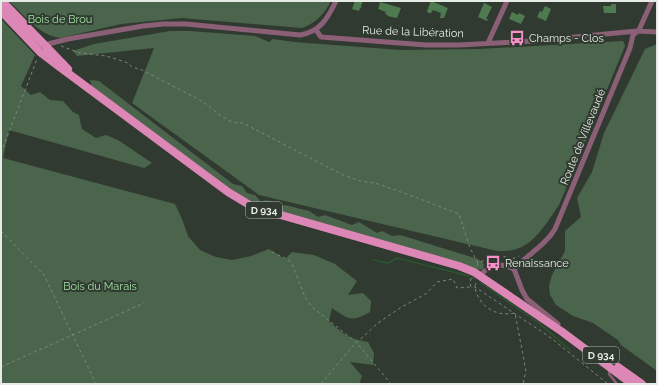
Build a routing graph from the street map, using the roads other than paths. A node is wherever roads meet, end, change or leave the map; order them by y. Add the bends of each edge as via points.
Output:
1 (2, 1) edge
2 (336, 1) edge
3 (506, 1) edge
4 (652, 1) edge
5 (1, 11) edge
6 (316, 30) junction
7 (637, 32) junction
8 (657, 32) edge
9 (488, 43) junction
10 (46, 47) junction
11 (514, 269) junction
12 (480, 275) junction
13 (560, 326) junction
14 (610, 368) junction
15 (617, 384) edge
16 (632, 384) edge
17 (642, 384) edge

1 - 10 main road, D 934
2 - 6 street via 322,25
3 - 9 street
4 - 7 street, Route de Villevaudé
5 - 10 main road, D 934
6 - 9 street, Rue de la Libération via 321,37 329,38 426,45
6 - 10 street via 300,36 186,24 163,24 68,38
7 - 8 street, Rue de la Libération
7 - 9 street, Rue de la Libération
7 - 11 street, Route de Villevaudé via 633,35 630,48 555,229 551,236
10 - 12 main road, D 934 via 79,82 228,192 254,207 459,266
11 - 12 street via 506,265 494,265
11 - 13 street via 527,299
12 - 13 main road, D 934
12 - 14 main road, D 934
13 - 17 main road, D 934
14 - 15 lane via 609,374
14 - 16 main road, D 934

